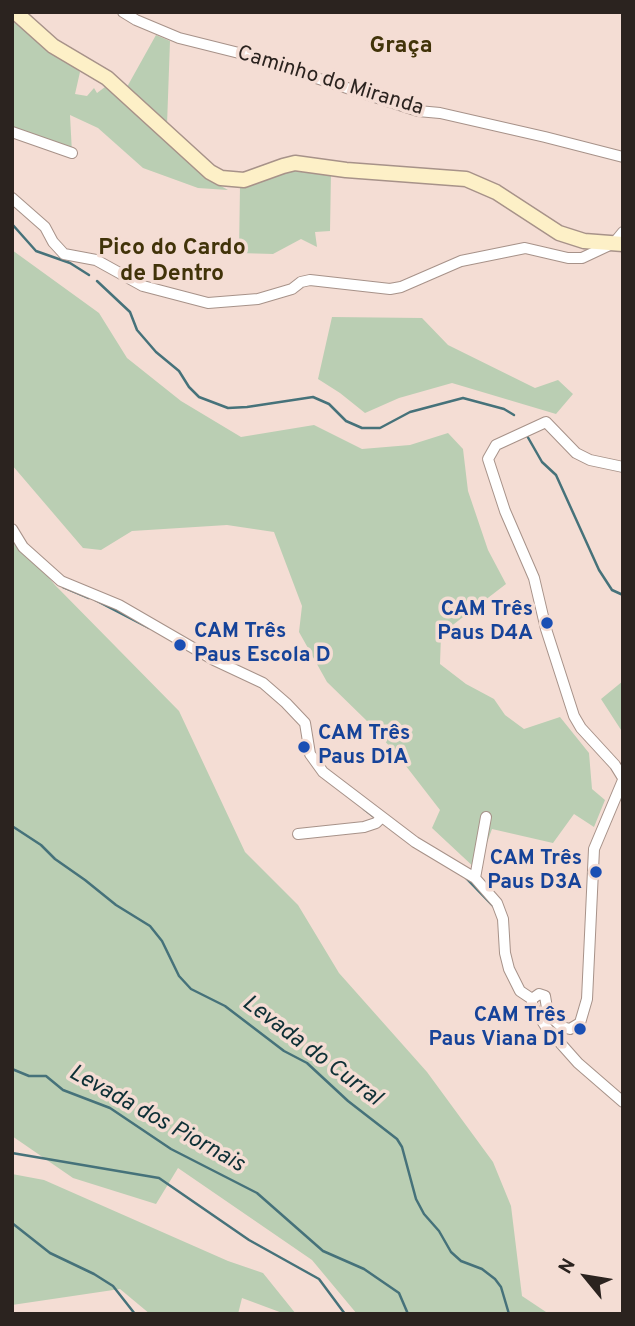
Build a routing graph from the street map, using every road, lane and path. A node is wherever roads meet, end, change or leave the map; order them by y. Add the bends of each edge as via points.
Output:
1 (15, 12) edge
2 (123, 12) edge
3 (12, 132) edge
4 (72, 153) dead end
5 (623, 157) edge
6 (12, 198) edge
7 (620, 240) edge
8 (623, 467) edge
9 (12, 529) edge
10 (623, 779) edge
11 (382, 817) junction
12 (486, 817) dead end
13 (298, 834) dead end
14 (475, 878) junction
15 (532, 999) junction
16 (623, 1102) edge

1 - 7 main road via 53,46 107,78 221,178 244,180 295,163 467,178 559,233 584,241
2 - 5 street, Caminho do Miranda via 179,38 418,111
3 - 4 street
6 - 7 street via 45,227 64,254 96,260 143,286 208,303 258,299 310,280 390,289 461,261 524,248 582,258
8 - 10 street via 576,453 546,422 496,445 488,459 534,578 574,716
9 - 11 street via 23,547 61,581 119,605 263,683 305,723 314,763
10 - 15 street via 594,849 587,999 582,1019 574,1028 562,1027 548,1014 545,996
11 - 13 street via 363,827
11 - 14 street
12 - 14 street
14 - 15 street via 501,910 509,969 520,991
15 - 16 street via 546,1027

